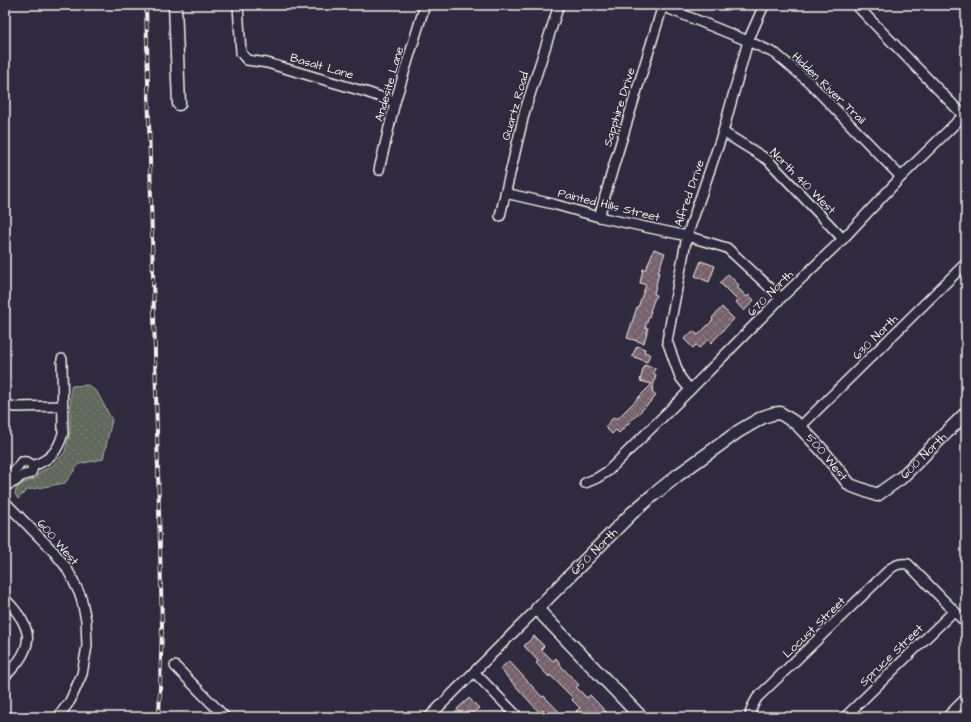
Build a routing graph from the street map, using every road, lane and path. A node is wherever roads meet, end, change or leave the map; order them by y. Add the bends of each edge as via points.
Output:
1 (175, 5) edge
2 (238, 5) edge
3 (559, 5) edge
4 (764, 5) edge
5 (856, 5) edge
6 (422, 6) edge
7 (662, 6) edge
8 (748, 41) junction
9 (395, 102) junction
10 (178, 104) dead end
11 (965, 114) edge
12 (723, 132) junction
13 (379, 170) dead end
14 (901, 177) junction
15 (505, 193) junction
16 (500, 216) dead end
17 (599, 217) junction
18 (687, 236) junction
19 (843, 239) junction
20 (966, 263) edge
21 (782, 298) junction
22 (62, 358) dead end
23 (690, 390) junction
24 (5, 406) edge
25 (62, 406) junction
26 (780, 413) joint
27 (966, 413) edge
28 (800, 427) junction
29 (585, 483) dead end
30 (6, 486) edge
31 (877, 495) joint
32 (5, 502) edge
33 (5, 599) edge
34 (537, 609) junction
35 (954, 611) junction
36 (966, 623) edge
37 (175, 666) dead end
38 (474, 672) junction
39 (5, 676) edge
40 (966, 698) edge
41 (751, 716) edge
42 (58, 717) edge
43 (225, 717) edge
44 (429, 717) edge
45 (518, 717) edge
46 (641, 717) edge
47 (844, 717) edge
48 (947, 717) edge

1 - 10 street
2 - 9 street, Basalt Lane via 241,52 247,60 282,67
3 - 15 street, Quartz Road via 528,99
4 - 8 street, Alfred Drive
5 - 11 street
6 - 9 street, Andesite Lane
7 - 8 street, Hidden River Trail
7 - 17 street, Sapphire Drive
8 - 12 street, Alfred Drive
8 - 14 street, Hidden River Trail via 776,54 810,83
9 - 13 street, Andesite Lane
11 - 14 street, 670 North
12 - 18 street, Alfred Drive
12 - 19 street, North 410 West via 768,160
14 - 19 street, 670 North
15 - 16 street, Quartz Road
15 - 17 street, Painted Hills Street
17 - 18 street, Painted Hills Street
18 - 21 street, Painted Hills Street via 727,248
18 - 23 street, Alfred Drive via 667,341 680,377
19 - 21 street, 670 North
20 - 28 street, 630 North
21 - 23 street, 670 North
22 - 25 street
23 - 29 street, 670 North via 608,471
24 - 25 street
25 - 30 street via 63,433 53,455 33,466 30,462 21,462 8,477
26 - 28 street, 500 West
26 - 34 street, 650 North via 763,417 739,431 678,475 615,530
27 - 31 street, 600 North via 900,478
28 - 31 street, 500 West via 850,485
32 - 42 street, 600 West via 66,567 81,597 86,620 87,646 82,674 70,702
33 - 39 street via 22,619 27,638 22,657
34 - 38 street, 650 North
34 - 46 street
35 - 36 street
35 - 41 street, Locust Street via 913,568 908,564 896,564 757,698 751,708
35 - 47 street, Spruce Street
37 - 43 street
38 - 44 street, 650 North
38 - 45 street
40 - 48 street

